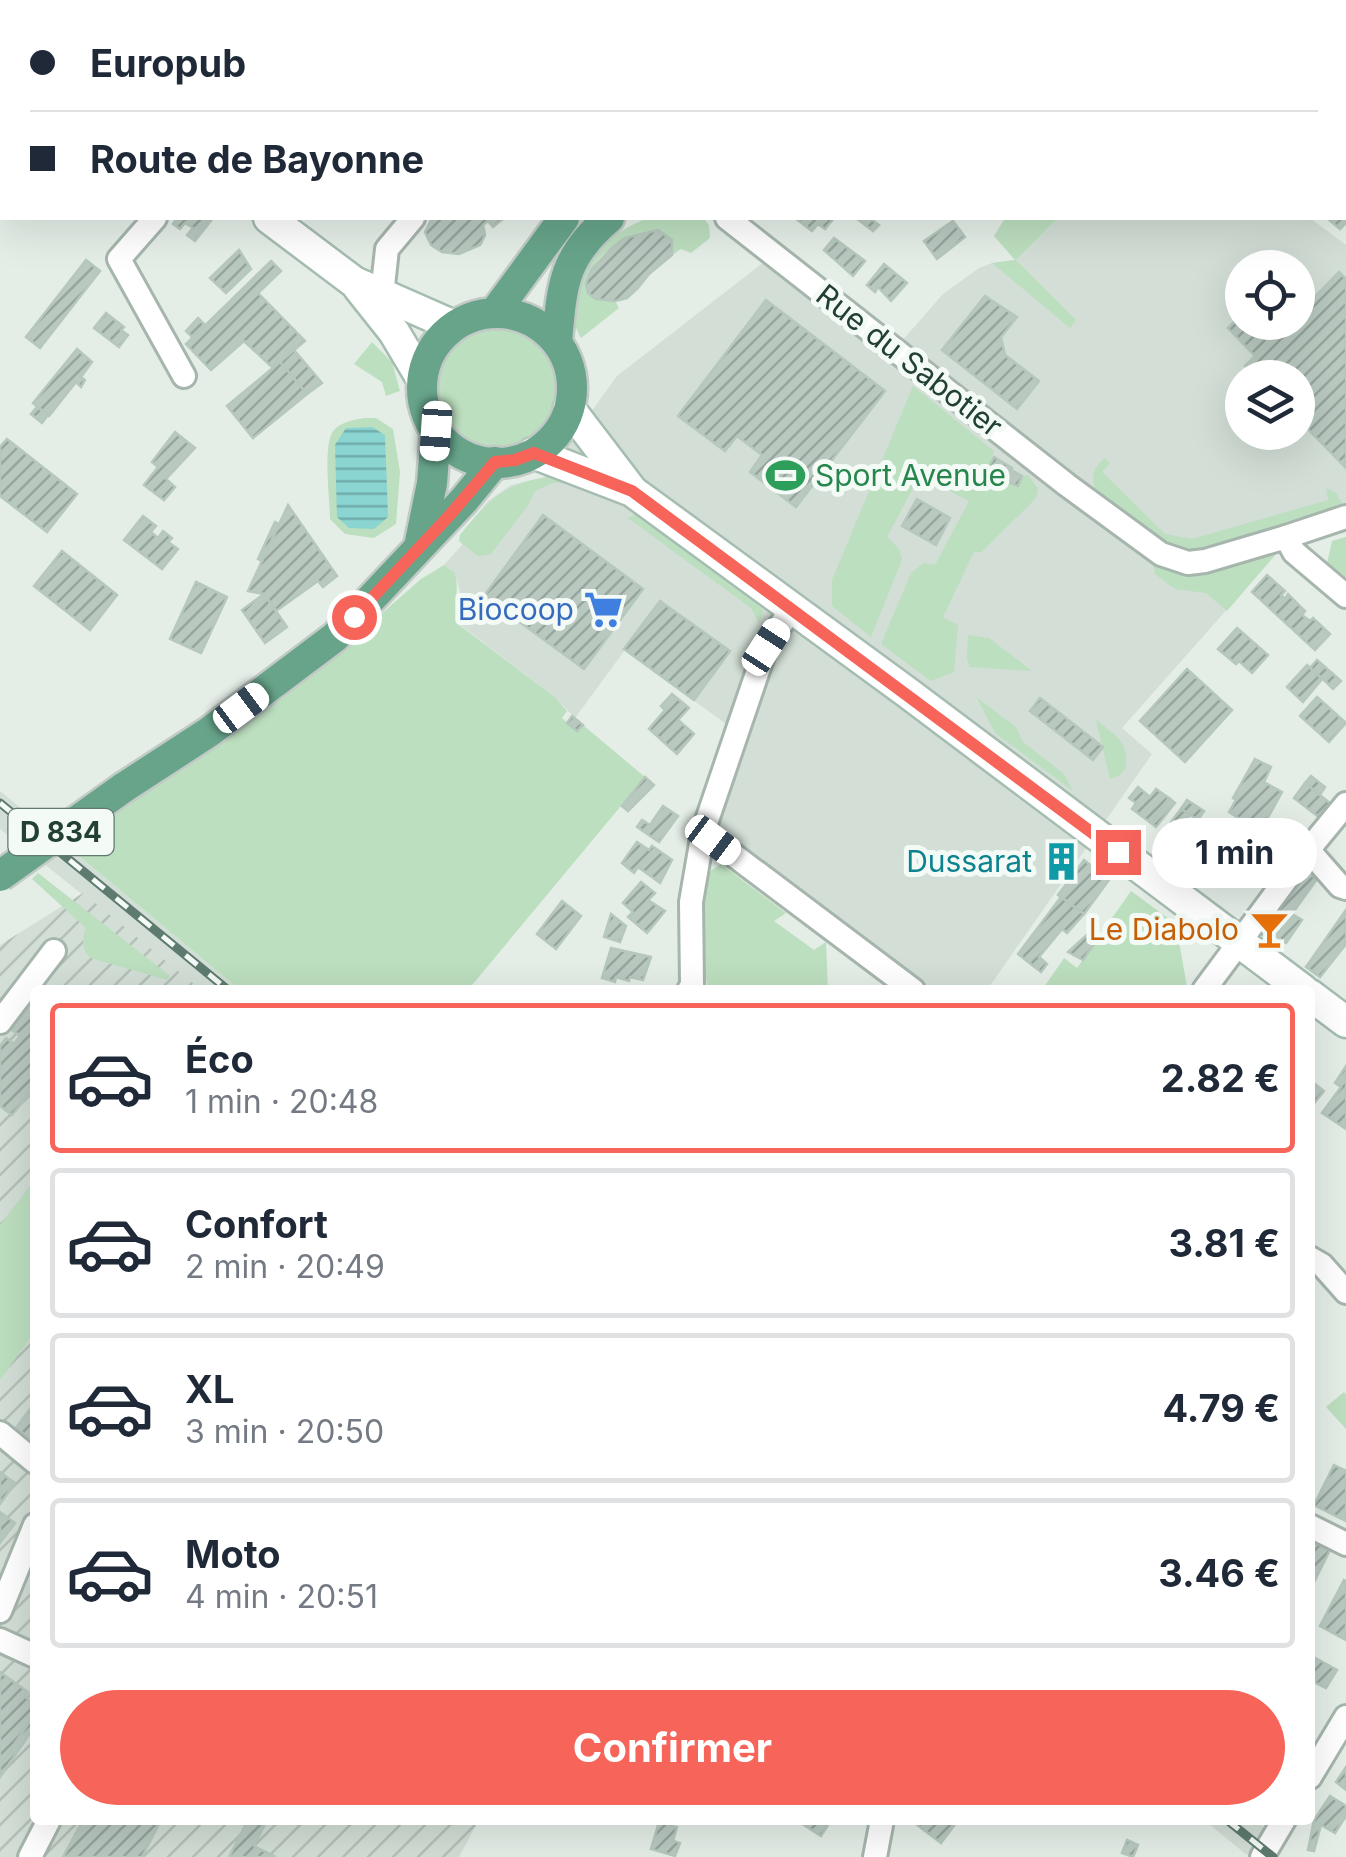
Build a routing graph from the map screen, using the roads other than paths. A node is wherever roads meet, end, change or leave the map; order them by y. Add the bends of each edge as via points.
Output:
1 (153, 220) edge
2 (272, 220) edge
3 (411, 220) edge
4 (563, 220) edge
5 (609, 220) edge
6 (735, 220) edge
7 (368, 289) junction
8 (495, 312) junction
9 (454, 326) junction
10 (557, 342) junction
11 (184, 376) dead end
12 (422, 378) junction
13 (569, 408) junction
14 (436, 431) junction
15 (534, 453) junction
16 (495, 462) junction
17 (632, 491) junction
18 (1346, 517) edge
19 (1286, 538) junction
20 (419, 549) junction
21 (1346, 596) edge
22 (792, 608) junction
23 (1346, 804) edge
24 (703, 832) junction
25 (1311, 853) junction
26 (0, 876) edge
27 (1346, 888) edge
28 (1238, 941) junction
29 (54, 952) dead end
30 (691, 985) edge
31 (906, 985) edge
32 (1207, 985) edge
33 (1296, 985) edge
34 (1315, 999) edge
35 (0, 1022) edge
36 (1346, 1022) edge
37 (1315, 1261) edge
38 (1346, 1292) edge
39 (0, 1433) edge
40 (30, 1458) edge
41 (1315, 1528) edge
42 (30, 1537) edge
43 (1346, 1544) edge
44 (0, 1611) edge
45 (0, 1640) edge
46 (30, 1654) edge
47 (1346, 1717) edge
48 (1315, 1768) edge
49 (46, 1825) edge
50 (881, 1825) edge
51 (1281, 1825) edge
52 (30, 1857) edge
53 (875, 1857) edge
54 (1262, 1857) edge

1 - 11 street via 119,259
2 - 7 main road
3 - 7 street via 386,249
4 - 8 main road
5 - 10 main road via 577,250 562,284
6 - 19 street, Rue du Sabotier via 1161,554 1206,561
7 - 9 main road
7 - 12 main road
8 - 9 main road
8 - 10 main road via 540,326
9 - 12 main road via 439,340
10 - 13 main road via 568,362
12 - 14 main road via 423,403
13 - 15 main road via 562,426
13 - 17 main road
14 - 16 main road via 452,448
14 - 20 main road
15 - 16 main road
15 - 17 main road
16 - 20 main road, D 834
17 - 22 main road
18 - 19 street, Rue du Sabotier
19 - 21 street
20 - 26 main road, D 834, bridge via 336,637
22 - 24 street via 766,647
22 - 28 main road
23 - 25 street
24 - 30 street via 690,902
24 - 31 street
25 - 27 street
25 - 28 street
28 - 32 street
28 - 33 main road
29 - 35 street
34 - 36 main road
37 - 38 street
39 - 40 street
41 - 43 street
42 - 44 street
45 - 46 street
47 - 48 street
49 - 52 street
50 - 53 street
51 - 54 street

